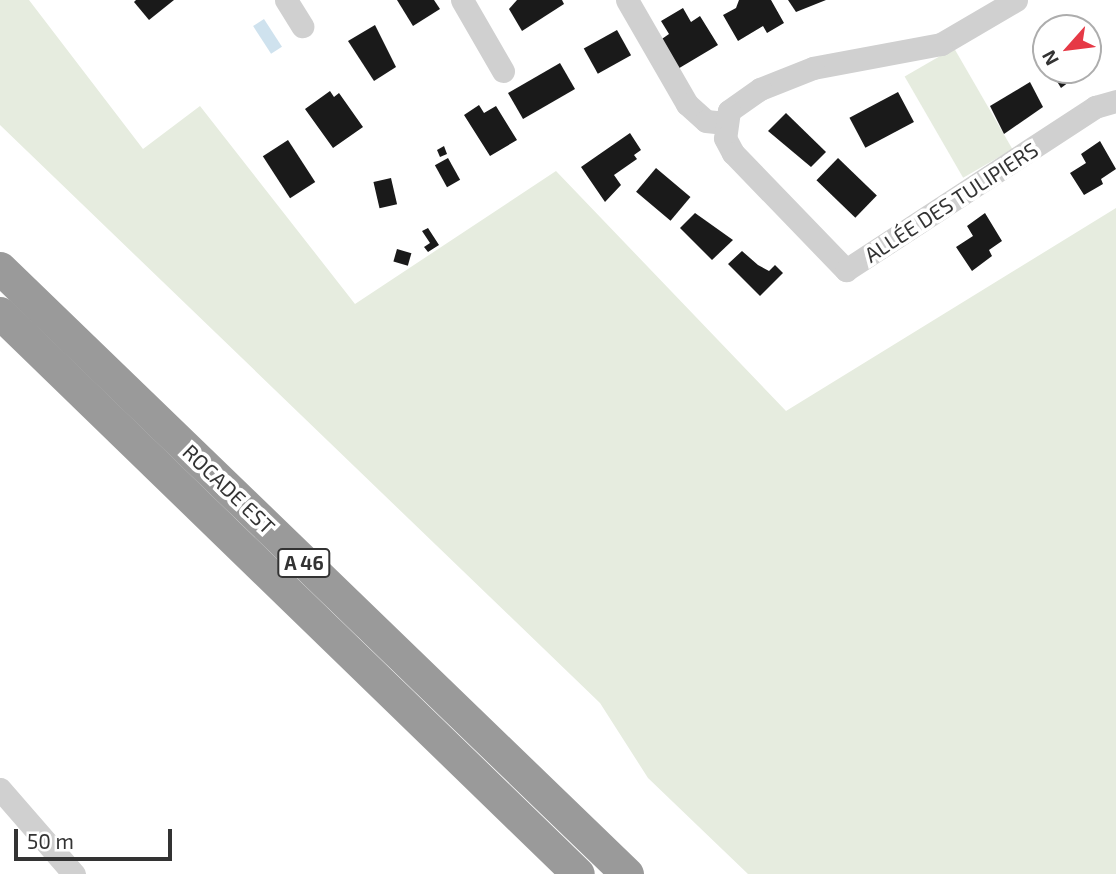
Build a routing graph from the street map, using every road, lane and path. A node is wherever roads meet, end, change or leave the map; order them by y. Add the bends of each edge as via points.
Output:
1 (286, 0) edge
2 (462, 0) edge
3 (627, 0) edge
4 (1016, 0) edge
5 (302, 26) dead end
6 (503, 71) dead end
7 (1116, 101) edge
8 (724, 123) junction
9 (0, 268) edge
10 (0, 313) edge
11 (0, 789) edge
12 (617, 866) edge
13 (74, 874) edge
14 (578, 874) edge

1 - 5 street
2 - 6 street
3 - 8 street via 687,104 706,121
4 - 8 street via 941,44 813,68 760,89 729,111
7 - 8 street, ALLÉE DES TULIPIERS via 1095,107 846,270 733,153
9 - 12 highway, ROCADE EST / A 46
10 - 14 highway, ROCADE EST / A 46
11 - 13 street

